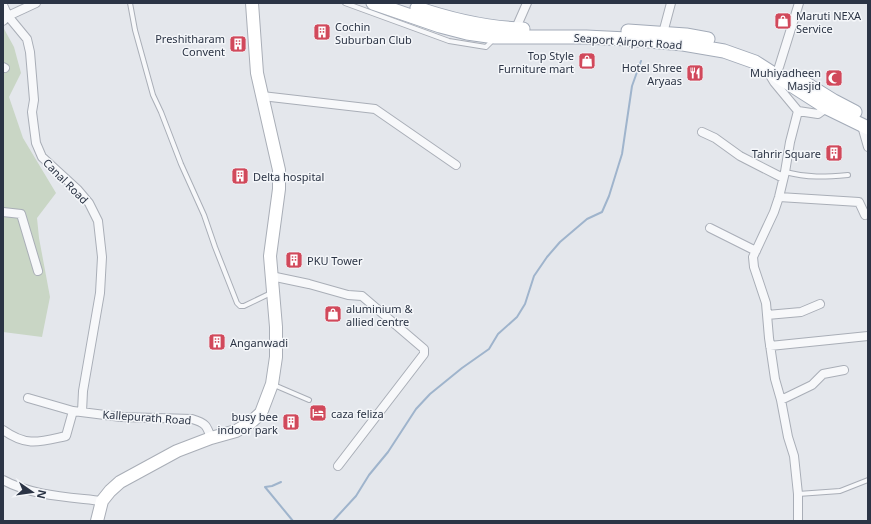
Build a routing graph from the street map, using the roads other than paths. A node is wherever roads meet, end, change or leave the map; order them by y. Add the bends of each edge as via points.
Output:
1 (36, 3) edge
2 (130, 3) edge
3 (345, 3) edge
4 (373, 3) edge
5 (400, 3) edge
6 (527, 3) edge
7 (671, 3) edge
8 (799, 3) edge
9 (253, 4) edge
10 (3, 5) edge
11 (6, 19) edge
12 (516, 28) junction
13 (663, 33) junction
14 (495, 37) junction
15 (773, 68) junction
16 (262, 96) junction
17 (830, 105) junction
18 (798, 111) junction
19 (866, 124) edge
20 (702, 132) dead end
21 (868, 147) edge
22 (456, 165) dead end
23 (784, 175) junction
24 (848, 175) dead end
25 (779, 197) junction
26 (3, 212) edge
27 (865, 215) dead end
28 (710, 228) dead end
29 (756, 251) junction
30 (38, 271) dead end
31 (272, 276) junction
32 (273, 292) junction
33 (820, 304) dead end
34 (767, 315) junction
35 (868, 336) edge
36 (770, 346) junction
37 (844, 370) dead end
38 (272, 384) junction
39 (28, 398) dead end
40 (309, 400) dead end
41 (781, 400) junction
42 (73, 411) junction
43 (82, 412) junction
44 (3, 430) edge
45 (211, 438) junction
46 (338, 466) dead end
47 (3, 480) edge
48 (868, 480) edge
49 (798, 494) junction
50 (102, 501) junction
51 (97, 521) edge
52 (798, 521) edge

1 - 11 street
2 - 32 lane via 153,95 204,215 237,302 244,306
3 - 14 lane via 449,41 486,47
4 - 14 main road, Seaport Airport Road via 440,26
5 - 12 main road, Seaport Airport Road via 474,25
6 - 12 street
7 - 13 street
8 - 15 street
9 - 16 main road via 257,73
10 - 11 street, Canal Road
11 - 43 street, Canal Road via 27,39 34,100 32,112 36,143 42,157 78,190 89,203 98,221 102,257 100,293 83,391
12 - 13 main road, Seaport Airport Road
13 - 15 main road, Seaport Airport Road via 726,43 758,53
14 - 15 main road, Seaport Airport Road via 586,37 683,44 724,51
15 - 17 main road, Seaport Airport Road
15 - 18 street via 774,82
16 - 22 street via 375,109
16 - 31 main road via 279,170 270,256
17 - 18 street via 818,114
17 - 19 main road, Seaport Airport Road
18 - 23 street
19 - 21 street
20 - 23 street via 740,156
23 - 24 lane
23 - 25 street
25 - 27 street via 859,202
25 - 29 street
26 - 30 street via 21,214
28 - 29 street
29 - 34 street via 753,257 754,267 766,302
31 - 32 main road
31 - 46 street via 348,295 362,296 424,349 424,354
32 - 38 main road via 276,357
33 - 34 street via 801,312
34 - 36 street
35 - 36 street
36 - 41 street
37 - 41 street via 822,374 812,385
38 - 40 lane
38 - 45 main road via 261,413 250,423 236,431
39 - 42 street, Kallepurath Road
41 - 49 street via 794,456
42 - 43 street, Kallepurath Road
42 - 44 street via 66,436 36,442 22,440
43 - 45 street, Kallepurath Road via 121,417 192,419 207,426
45 - 50 main road via 176,451 147,466 120,482
47 - 50 street via 33,491
48 - 49 lane via 840,491
49 - 52 street
50 - 51 main road

